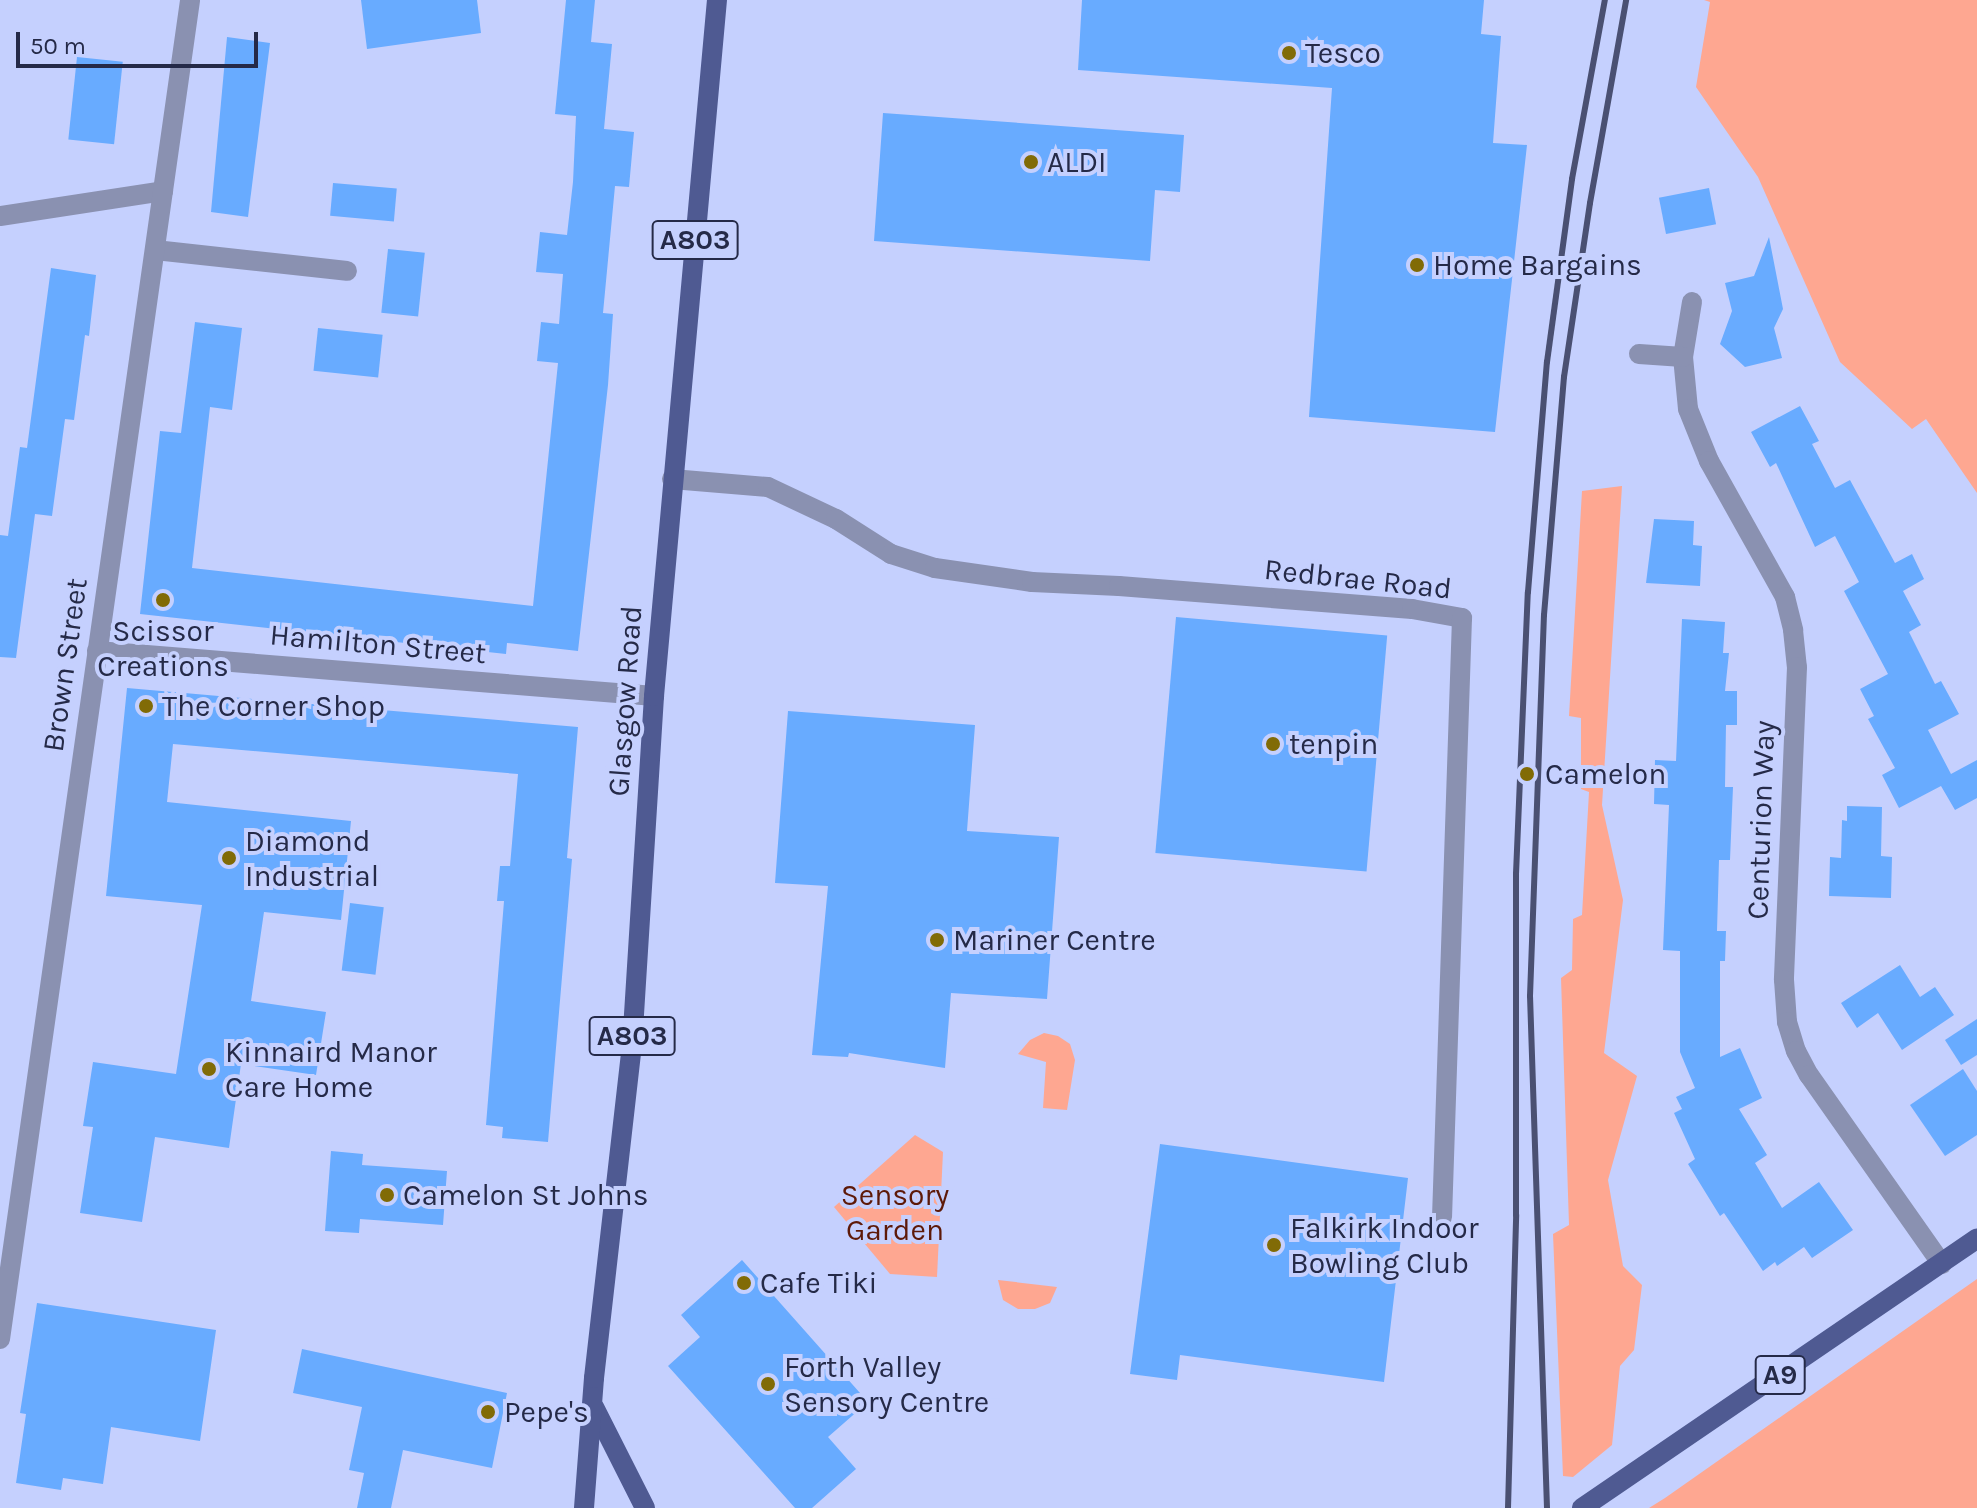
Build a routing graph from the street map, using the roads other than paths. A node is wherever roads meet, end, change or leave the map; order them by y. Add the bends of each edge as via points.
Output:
1 (190, 0) edge
2 (717, 0) edge
3 (163, 191) junction
4 (0, 216) edge
5 (155, 250) junction
6 (347, 271) dead end
7 (1692, 302) dead end
8 (1639, 354) dead end
9 (1683, 357) junction
10 (672, 479) junction
11 (97, 651) junction
12 (654, 696) junction
13 (1442, 1217) dead end
14 (1977, 1239) edge
15 (5, 1263) edge
16 (1942, 1264) junction
17 (0, 1339) edge
18 (594, 1407) junction
19 (584, 1508) edge
20 (645, 1508) edge
21 (1582, 1508) edge

1 - 3 street, Brown Street
2 - 10 main road, Glasgow Road / A803
3 - 4 street
3 - 5 street, Brown Street
5 - 6 street
5 - 11 street, Brown Street
7 - 9 street, Centurion Way
8 - 9 street
9 - 16 street, Centurion Way via 1688,409 1785,597 1793,630 1797,667 1784,980 1787,1022 1809,1075
10 - 12 main road, Glasgow Road / A803
10 - 13 street, Redbrae Road via 768,487 836,519 891,554 935,568 1032,582 1381,607 1462,618
11 - 12 street, Hamilton Street
11 - 15 street, Brown Street
12 - 18 main road, Glasgow Road / A803 via 632,1046
14 - 16 main road, A9
15 - 17 street, Brown Street
16 - 21 main road, A9
18 - 19 main road, Glasgow Road / A803
18 - 20 main road, Glasgow Road / A803

